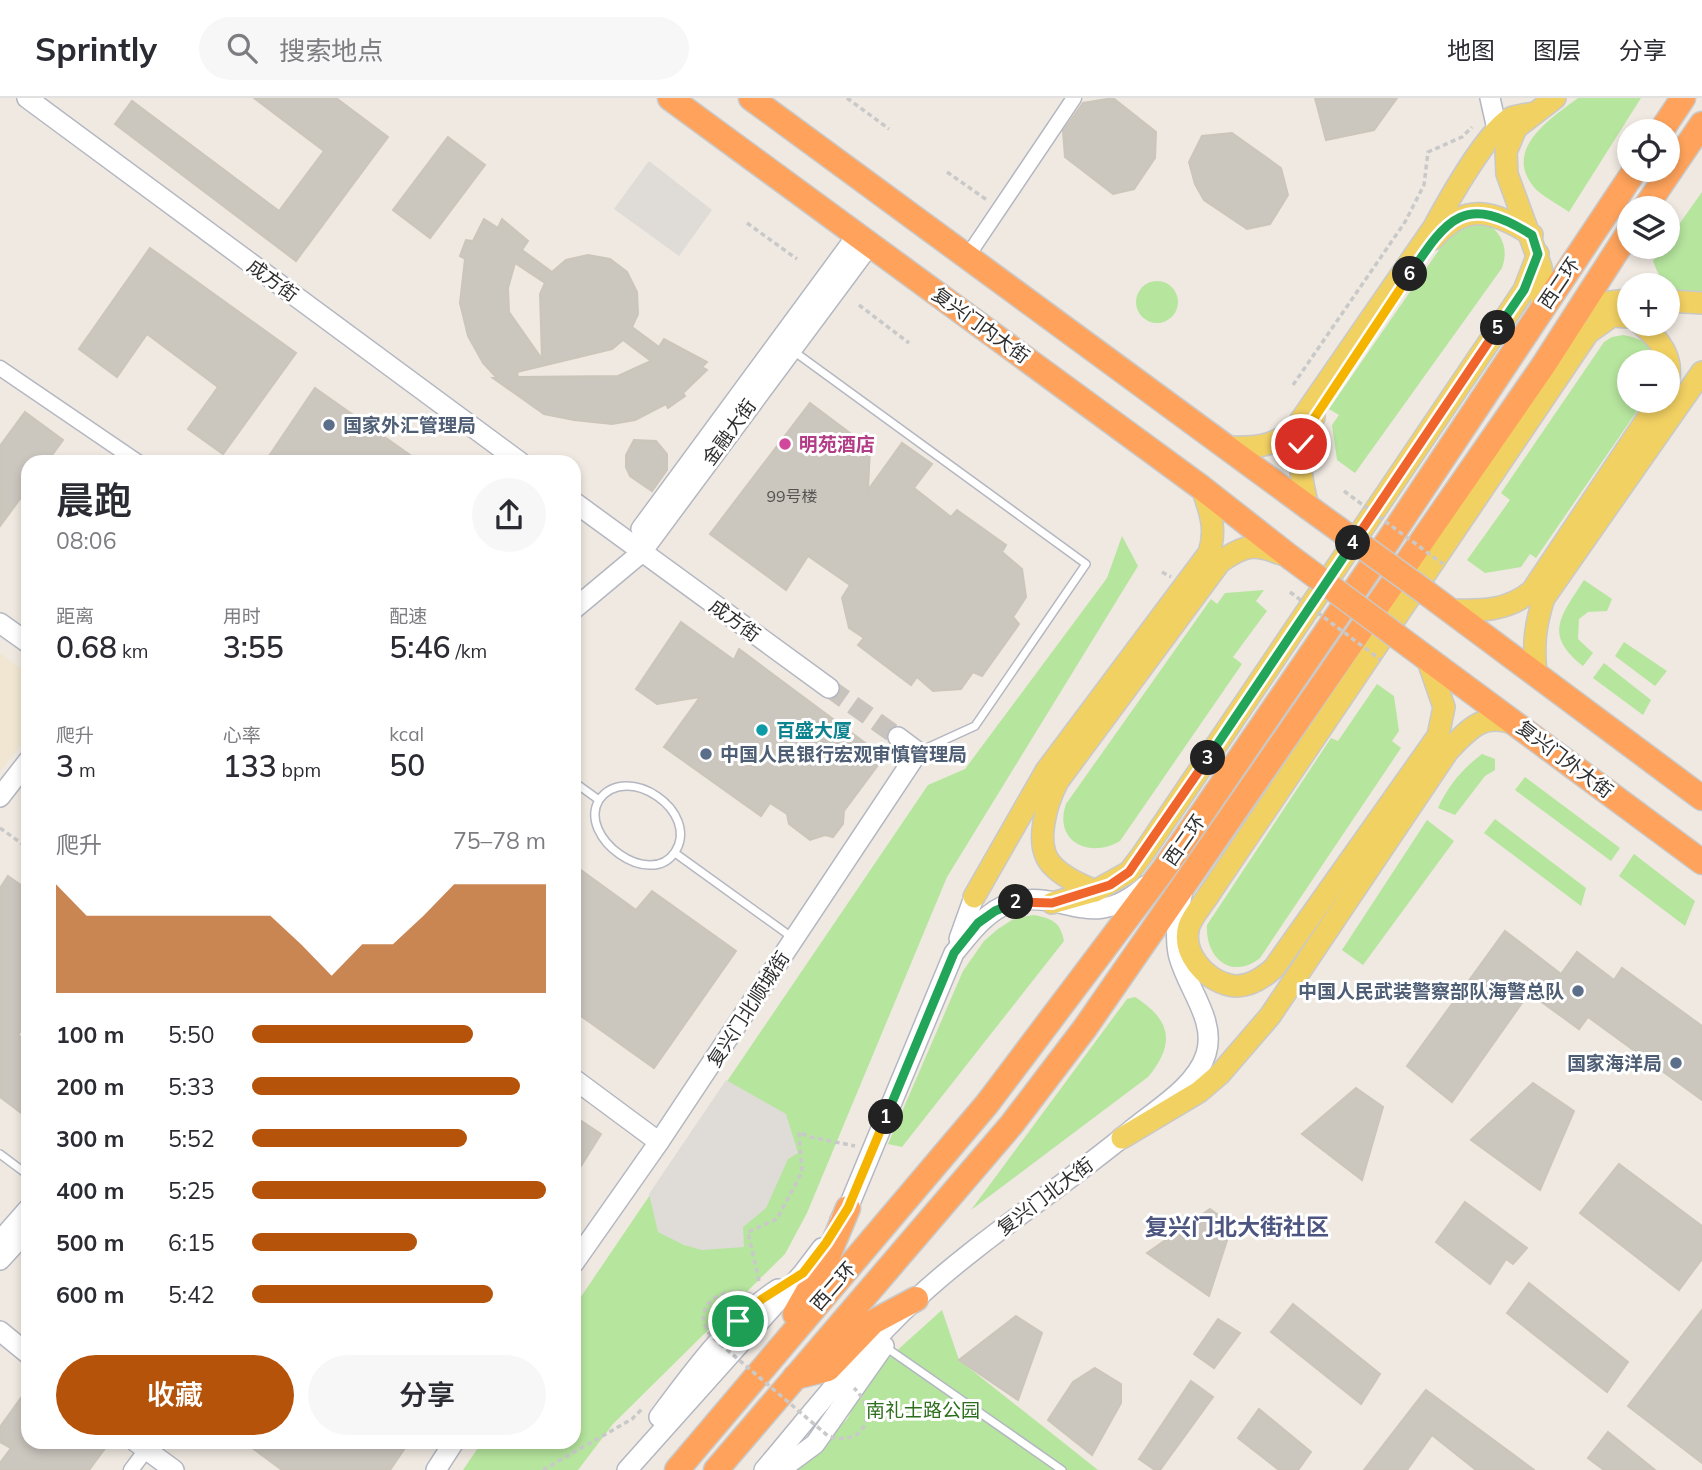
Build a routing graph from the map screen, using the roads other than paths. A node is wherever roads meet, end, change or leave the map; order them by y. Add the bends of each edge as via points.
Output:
1 (27, 98) edge
2 (670, 98) edge
3 (751, 98) edge
4 (1074, 98) edge
5 (1555, 98) edge
6 (1683, 98) edge
7 (1493, 112) edge
8 (1535, 113) junction
9 (1669, 119) edge
10 (1702, 124) edge
11 (1627, 182) edge
12 (1653, 196) edge
13 (864, 239) junction
14 (1535, 245) junction
15 (1617, 250) edge
16 (967, 257) junction
17 (1617, 302) edge
18 (1680, 302) edge
19 (1702, 303) edge
20 (1542, 309) junction
21 (1617, 316) edge
22 (1654, 336) edge
23 (790, 349) junction
24 (1664, 350) edge
25 (1542, 366) junction
26 (0, 368) edge
27 (1702, 372) edge
28 (1651, 413) edge
29 (1227, 447) junction
30 (128, 455) edge
31 (511, 455) edge
32 (1202, 488) junction
33 (1308, 506) junction
34 (581, 507) edge
35 (636, 548) junction
36 (1290, 557) junction
37 (581, 586) edge
38 (581, 602) edge
39 (1451, 610) junction
40 (0, 623) edge
41 (1398, 637) joint
42 (21, 638) edge
43 (1427, 658) junction
44 (1536, 673) junction
45 (829, 688) tunnel mouth
46 (1519, 725) junction
47 (898, 737) tunnel mouth
48 (918, 752) junction
49 (21, 770) edge
50 (581, 787) edge
51 (0, 797) edge
52 (1702, 798) edge
53 (599, 800) junction
54 (675, 853) junction
55 (1702, 862) edge
56 (1174, 876) junction
57 (1095, 891) junction
58 (974, 897) joint
59 (1052, 903) junction
60 (1188, 935) junction
61 (794, 939) junction
62 (954, 953) junction
63 (1185, 975) junction
64 (581, 1084) edge
65 (1122, 1138) junction
66 (660, 1142) junction
67 (0, 1154) edge
68 (21, 1170) edge
69 (848, 1208) junction
70 (21, 1217) edge
71 (21, 1237) edge
72 (0, 1241) edge
73 (581, 1253) edge
74 (0, 1260) edge
75 (803, 1273) junction
76 (916, 1299) junction
77 (0, 1331) edge
78 (884, 1346) junction
79 (21, 1348) edge
80 (767, 1363) junction
81 (795, 1377) junction
82 (140, 1449) edge
83 (145, 1449) edge
84 (450, 1449) edge
85 (131, 1470) edge
86 (174, 1470) edge
87 (436, 1470) edge
88 (621, 1470) edge
89 (627, 1470) edge
90 (677, 1470) edge
91 (716, 1470) edge
92 (764, 1470) edge
93 (780, 1470) edge
94 (1062, 1470) edge

1 - 31 street, 成方街
2 - 13 highway, 复兴门内大街
3 - 16 highway
4 - 16 street
5 - 8 main road
6 - 9 highway
7 - 8 main road via 1512,117
7 - 29 main road via 1434,227 1294,430 1257,449
8 - 14 main road via 1516,128 1506,152 1507,174
10 - 12 highway
11 - 20 highway, 西二环
13 - 23 street, 金融大街
13 - 32 highway, 复兴门内大街
13 - 35 street
14 - 20 main road via 1543,282
14 - 33 main road via 1509,221 1483,213 1445,225 1303,435 1299,468
14 - 57 main road via 1524,290 1142,855 1129,872
15 - 25 highway, 西二环
16 - 29 highway
17 - 25 main road via 1602,305
18 - 19 main road
20 - 56 highway, 西二环
21 - 60 main road via 1588,333 1210,893
22 - 24 main road
23 - 35 street, 金融大街
23 - 48 lane via 1086,564 975,726
25 - 56 highway, 西二环
26 - 30 street
27 - 44 main road via 1544,598 1535,623
28 - 39 main road via 1532,591 1507,606
29 - 33 highway
32 - 36 highway, 复兴门内大街
32 - 58 main road via 1212,517 1214,538 1209,553 1046,771
33 - 39 highway, bridge
34 - 35 street, 成方街
35 - 37 street
35 - 38 street, 金融大街
35 - 45 street, 成方街
36 - 41 highway, 复兴门内大街, bridge
36 - 57 main road via 1260,546 1237,550 1220,562 1058,781 1044,820 1050,863
39 - 44 highway
40 - 42 street
41 - 43 highway, 复兴门外大街
43 - 46 highway, 复兴门外大街
43 - 60 main road via 1444,707 1438,736 1274,968 1255,981 1230,985 1199,968
44 - 52 highway
46 - 55 highway, 复兴门外大街
46 - 65 main road via 1499,718 1487,720 1448,751 1248,1043 1199,1092
47 - 48 street
48 - 61 street, 复兴门北顺城街
49 - 51 street
50 - 53 lane
53 - 54 lane via 596,823 614,850 644,864 663,863
53 - 54 lane via 610,788 621,785 658,798 679,824 681,838
54 - 61 lane
56 - 59 street via 1108,909
56 - 63 street, 复兴门北大街 via 1176,939
56 - 80 highway, 西二环
56 - 81 highway, 西二环 via 1085,1028 1012,1124
57 - 59 main road
58 - 62 street
59 - 62 street via 1012,903 995,911 978,923
60 - 63 main road
61 - 66 street, 复兴门北顺城街
62 - 69 street
63 - 65 street, 复兴门北大街 via 1206,1022 1206,1055 1196,1076
64 - 66 street
65 - 76 street, 复兴门北大街
66 - 73 street, 复兴门北顺城街
67 - 68 lane
69 - 75 street
69 - 80 highway via 828,1256
70 - 72 street
71 - 74 street
75 - 88 street via 762,1299 710,1350
75 - 89 street
76 - 78 street
76 - 81 highway via 873,1322 828,1369
76 - 92 street, 复兴门北大街 via 874,1340
77 - 79 street
78 - 93 street via 815,1444
78 - 94 lane
80 - 90 highway, 西二环
81 - 91 highway, 西二环
82 - 85 street
83 - 86 street
84 - 87 street

